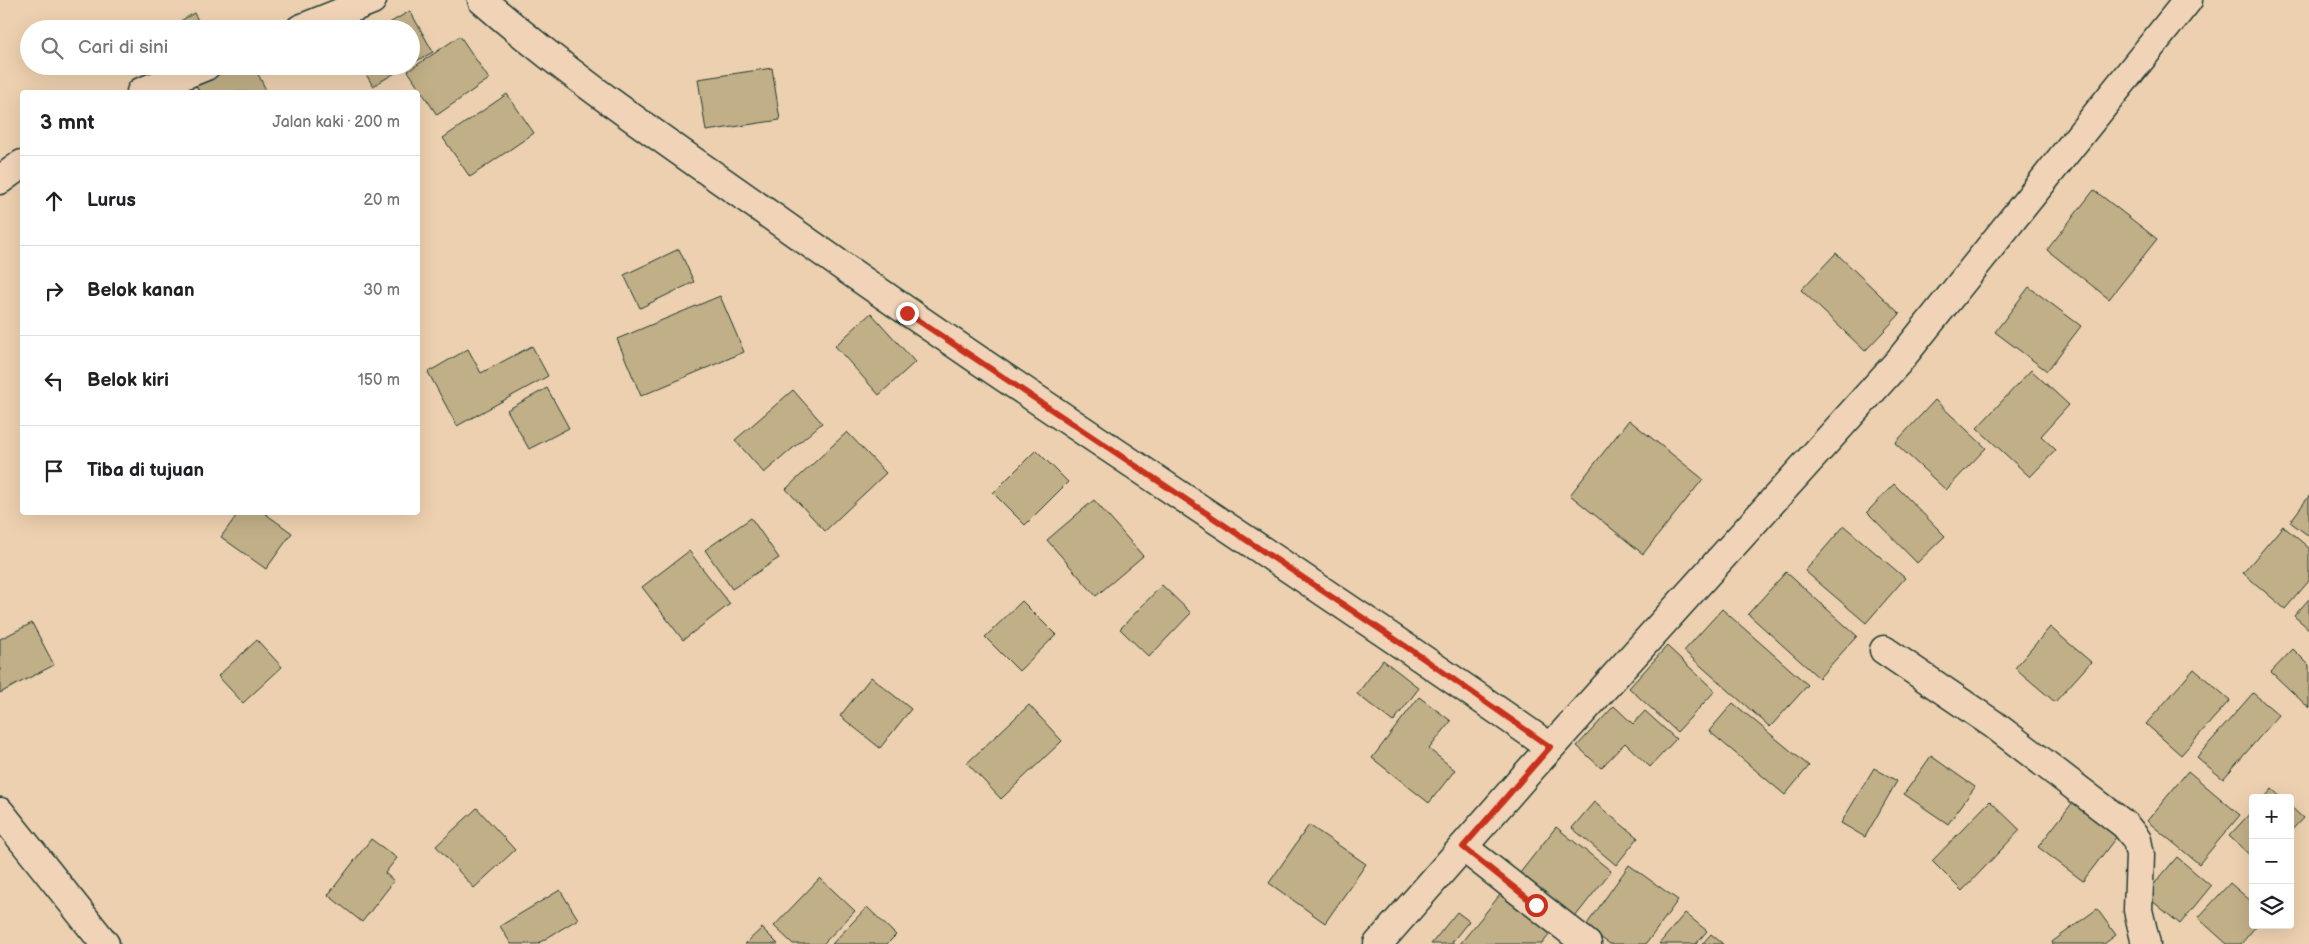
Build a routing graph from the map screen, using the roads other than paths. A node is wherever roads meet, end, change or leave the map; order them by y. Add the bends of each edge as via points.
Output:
1 (372, 0) edge
2 (482, 0) edge
3 (2188, 0) edge
4 (322, 20) edge
5 (184, 75) edge
6 (146, 90) edge
7 (20, 165) edge
8 (0, 180) edge
9 (1884, 650) dead end
10 (1550, 747) junction
11 (0, 812) edge
12 (1463, 847) junction
13 (105, 944) edge
14 (1378, 944) edge
15 (1587, 944) edge
16 (2146, 944) edge

1 - 4 street
2 - 10 street via 588,85 907,313 1420,656
3 - 10 street via 1899,361
5 - 6 street
7 - 8 street
9 - 16 street via 1992,724 2126,825 2137,840 2140,856 2138,910
10 - 12 street
11 - 13 street
12 - 14 street
12 - 15 street

